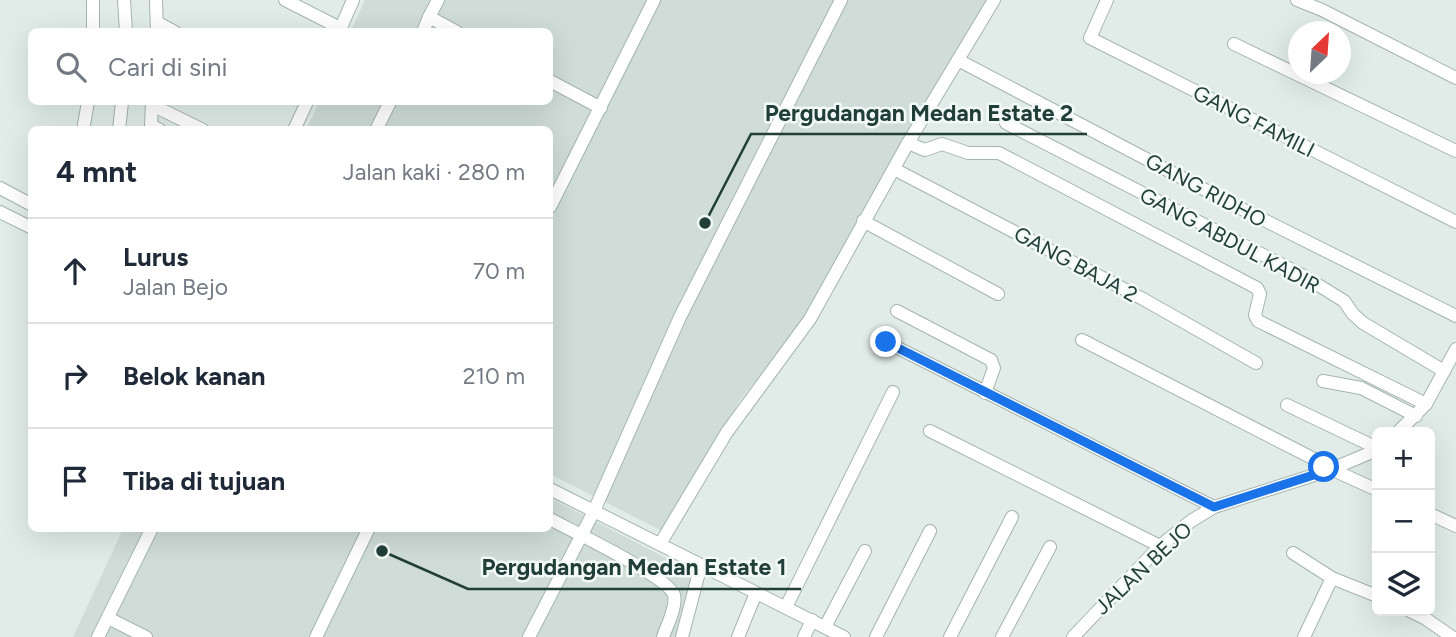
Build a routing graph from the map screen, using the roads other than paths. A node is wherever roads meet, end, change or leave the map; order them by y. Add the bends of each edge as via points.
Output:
1 (93, 0) edge
2 (124, 0) edge
3 (156, 0) edge
4 (285, 0) edge
5 (354, 0) edge
6 (438, 0) edge
7 (654, 0) edge
8 (841, 0) edge
9 (994, 0) edge
10 (1107, 0) edge
11 (1297, 0) edge
12 (1325, 5) edge
13 (429, 17) junction
14 (157, 27) edge
15 (93, 28) edge
16 (126, 28) edge
17 (336, 28) edge
18 (341, 28) edge
19 (425, 28) edge
20 (450, 28) edge
21 (1234, 44) dead end
22 (969, 66) junction
23 (1456, 78) edge
24 (553, 82) edge
25 (87, 105) edge
26 (122, 105) edge
27 (152, 105) edge
28 (156, 105) edge
29 (306, 105) edge
30 (388, 105) edge
31 (601, 108) junction
32 (1006, 123) dead end
33 (84, 126) edge
34 (119, 126) edge
35 (153, 126) edge
36 (195, 126) edge
37 (296, 126) edge
38 (378, 126) edge
39 (917, 147) junction
40 (1456, 151) edge
41 (894, 169) junction
42 (0, 188) edge
43 (553, 201) edge
44 (28, 203) edge
45 (0, 212) edge
46 (863, 221) junction
47 (1456, 222) edge
48 (28, 226) edge
49 (998, 294) dead end
50 (897, 311) dead end
51 (1456, 316) edge
52 (1082, 340) dead end
53 (886, 342) dead end
54 (1456, 349) edge
55 (1256, 363) dead end
56 (1444, 371) junction
57 (1323, 381) dead end
58 (893, 392) dead end
59 (985, 393) junction
60 (1426, 404) junction
61 (1287, 405) dead end
62 (1416, 416) junction
63 (1404, 427) edge
64 (930, 430) dead end
65 (1372, 447) edge
66 (1372, 451) edge
67 (1329, 470) junction
68 (1372, 488) edge
69 (553, 490) edge
70 (1214, 507) junction
71 (594, 511) junction
72 (1435, 516) edge
73 (1012, 517) dead end
74 (553, 521) edge
75 (1456, 525) edge
76 (930, 531) dead end
77 (150, 532) edge
78 (367, 532) edge
79 (581, 535) junction
80 (660, 544) junction
81 (1160, 546) junction
82 (1050, 547) dead end
83 (865, 551) dead end
84 (1293, 553) dead end
85 (701, 565) junction
86 (1332, 578) junction
87 (755, 593) junction
88 (1372, 594) edge
89 (786, 607) junction
90 (1421, 616) edge
91 (108, 618) junction
92 (812, 620) junction
93 (828, 632) edge
94 (98, 637) edge
95 (146, 637) edge
96 (316, 637) edge
97 (529, 637) edge
98 (663, 637) edge
99 (681, 637) edge
100 (738, 637) edge
101 (804, 637) edge
102 (844, 637) edge
103 (876, 637) edge
104 (950, 637) edge
105 (1002, 637) edge
106 (1073, 637) edge
107 (1304, 637) edge
108 (1452, 637) edge

1 - 15 street
2 - 16 street
3 - 14 street
4 - 17 street
5 - 18 street
6 - 13 street
7 - 31 street
8 - 71 street via 680,317
9 - 22 street
10 - 47 street, GANG FAMILI via 1090,38
11 - 12 street
12 - 23 street
13 - 19 street
13 - 20 street
21 - 40 street
22 - 39 street
22 - 51 street, GANG RIDHO
24 - 31 street
25 - 33 street
26 - 34 street
27 - 35 street
28 - 36 street
29 - 37 street
30 - 38 street
31 - 43 street
32 - 56 street, GANG ABDUL KADIR via 1302,275 1344,301 1363,323
39 - 41 street
39 - 60 street via 942,144 968,153 999,153 1257,288 1258,321
41 - 46 street
41 - 55 street, GANG BAJA 2
42 - 44 street
45 - 48 street
46 - 49 street
46 - 80 street via 810,320 726,432
50 - 59 street via 991,360 994,368
52 - 67 street
53 - 59 street
54 - 56 street
56 - 60 street
57 - 62 street via 1361,388
58 - 89 street
59 - 70 street
60 - 62 street
61 - 65 street
62 - 63 street
64 - 81 street
66 - 67 street, JALAN BEJO
67 - 68 street
67 - 70 street, JALAN BEJO
69 - 71 street
70 - 81 street, JALAN BEJO
71 - 79 street
71 - 80 street
72 - 75 street
73 - 104 street
74 - 79 street
76 - 103 street
77 - 91 street
78 - 96 street
79 - 97 street
79 - 98 street via 669,586 674,603
80 - 85 street
81 - 106 street, JALAN BEJO
82 - 105 street
83 - 93 street
84 - 86 street
85 - 87 street
85 - 99 street
86 - 88 street
86 - 107 street
87 - 89 street
87 - 100 street
89 - 92 street
90 - 108 street
91 - 94 street
91 - 95 street
92 - 93 street
92 - 101 street
93 - 102 street

